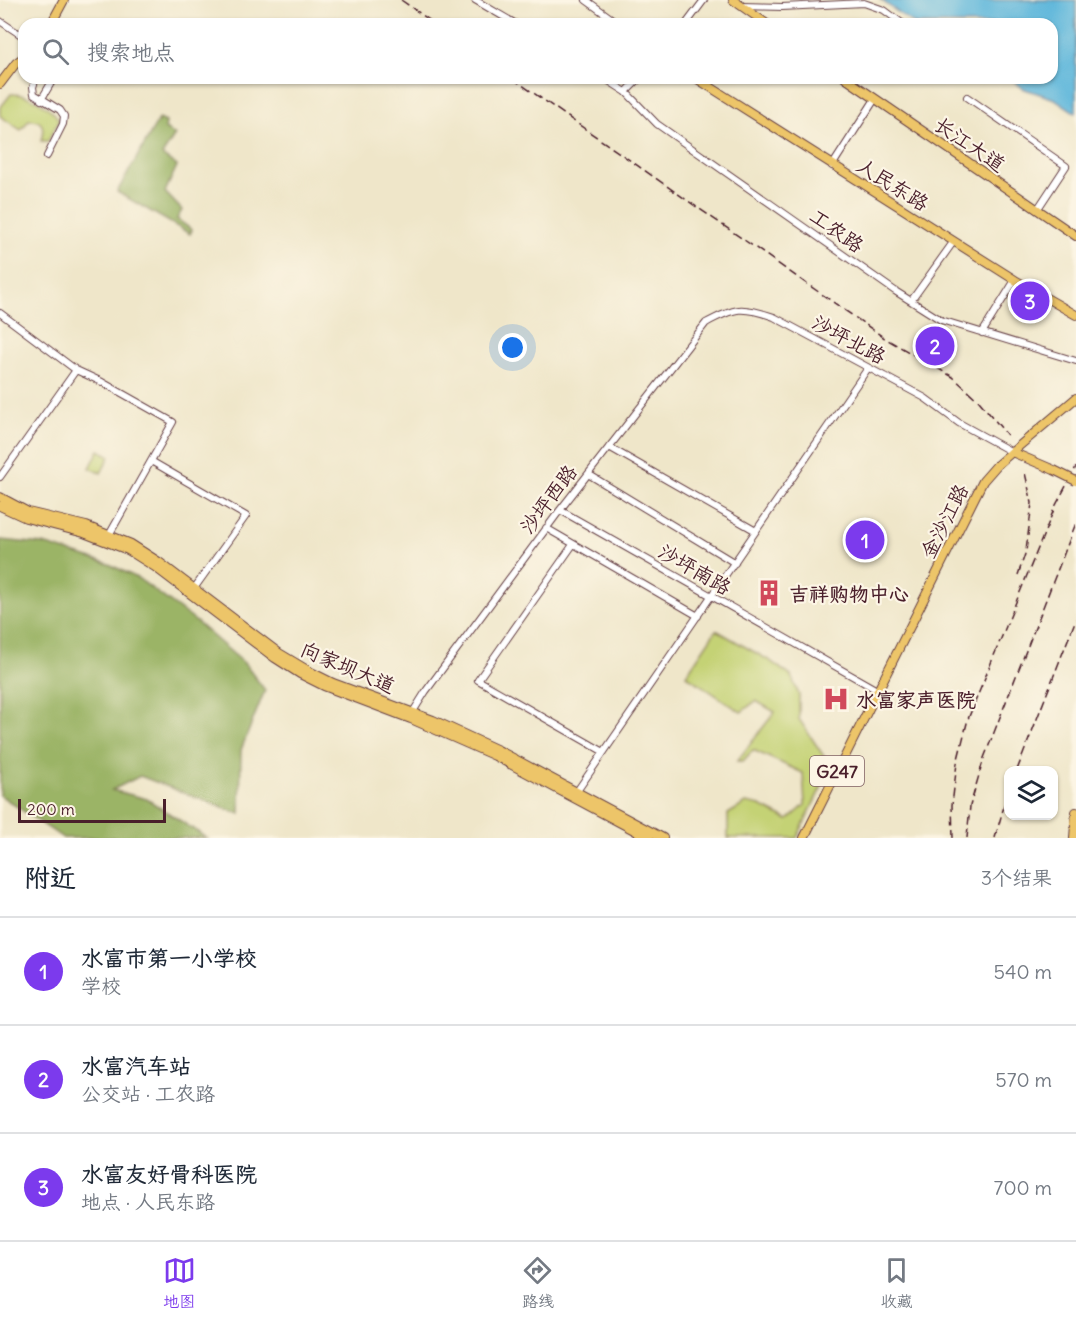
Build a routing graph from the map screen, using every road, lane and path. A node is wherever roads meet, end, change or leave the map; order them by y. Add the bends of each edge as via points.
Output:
1 (64, 0) edge
2 (475, 0) edge
3 (586, 0) edge
4 (704, 0) edge
5 (733, 0) edge
6 (488, 3) edge
7 (742, 6) junction
8 (54, 18) edge
9 (508, 18) edge
10 (611, 18) edge
11 (690, 18) edge
12 (759, 18) edge
13 (895, 18) edge
14 (0, 21) edge
15 (18, 33) edge
16 (18, 62) edge
17 (0, 84) edge
18 (34, 84) edge
19 (50, 84) edge
20 (613, 84) edge
21 (634, 84) edge
22 (705, 84) edge
23 (854, 84) edge
24 (626, 92) junction
25 (967, 97) dead end
26 (875, 99) junction
27 (41, 100) junction
28 (48, 156) dead end
29 (832, 166) junction
30 (1037, 210) junction
31 (1076, 236) edge
32 (954, 241) junction
33 (1015, 280) junction
34 (910, 301) junction
35 (726, 312) joint
36 (0, 313) edge
37 (1076, 315) edge
38 (982, 333) junction
39 (1076, 361) edge
40 (868, 368) junction
41 (76, 370) junction
42 (1076, 398) edge
43 (609, 447) junction
44 (1012, 452) junction
45 (151, 461) junction
46 (588, 474) junction
47 (0, 477) edge
48 (1076, 481) edge
49 (0, 498) edge
50 (0, 506) edge
51 (560, 510) junction
52 (546, 528) junction
53 (756, 531) junction
54 (108, 538) junction
55 (572, 546) dead end
56 (735, 562) junction
57 (192, 591) junction
58 (711, 597) junction
59 (698, 616) junction
60 (877, 690) junction
61 (411, 715) junction
62 (604, 752) junction
63 (574, 794) junction
64 (1076, 812) edge
65 (649, 838) edge
66 (663, 838) edge
67 (804, 838) edge
68 (1074, 838) edge

1 - 8 main road
2 - 6 street
3 - 10 street
4 - 11 street
5 - 7 main road
6 - 9 street
7 - 12 main road
7 - 13 street via 864,3
14 - 15 street
16 - 17 main road
18 - 27 street via 34,94
19 - 27 street
20 - 24 street, 工农路
21 - 24 street
22 - 29 main road, 人民东路
23 - 26 main road, 长江大道
24 - 34 street, 工农路 via 657,124
25 - 30 street via 1066,166
26 - 29 street
26 - 30 main road, 长江大道
27 - 28 street via 64,116
29 - 32 main road, 人民东路
30 - 31 main road, 长江大道
32 - 33 main road, 人民东路
32 - 34 street
33 - 37 main road, 人民东路
33 - 38 street
34 - 38 street, 工农路 via 941,320
35 - 40 street, 沙坪北路 via 750,309 774,317
35 - 43 street, 沙坪西路 via 706,323
36 - 41 street
38 - 39 street, 工农路
40 - 44 street, 沙坪北路
40 - 53 street
41 - 45 street via 173,422
41 - 47 street
42 - 44 main road
43 - 46 street, 沙坪西路
43 - 53 street
44 - 48 highway, bridge
44 - 60 highway, 金沙江路 / G247 via 979,488
45 - 54 street
45 - 57 street via 246,516
46 - 51 street, 沙坪西路
46 - 56 street
49 - 54 main road, 向家坝大道 via 33,513 86,526
50 - 54 main road, 向家坝大道 via 30,520
51 - 52 street, 沙坪西路
51 - 58 street, 沙坪南路
52 - 59 street
52 - 61 street, 沙坪西路
53 - 56 street
54 - 57 main road, 向家坝大道 via 150,556
55 - 62 street via 478,680
56 - 58 street
57 - 61 main road, 向家坝大道 via 303,668
58 - 59 street
58 - 60 street, 沙坪南路
59 - 62 street
60 - 67 highway, 金沙江路 / G247
61 - 63 main road, 向家坝大道 via 498,750
62 - 63 street
63 - 65 main road, 向家坝大道
63 - 66 main road, 向家坝大道
64 - 68 main road

